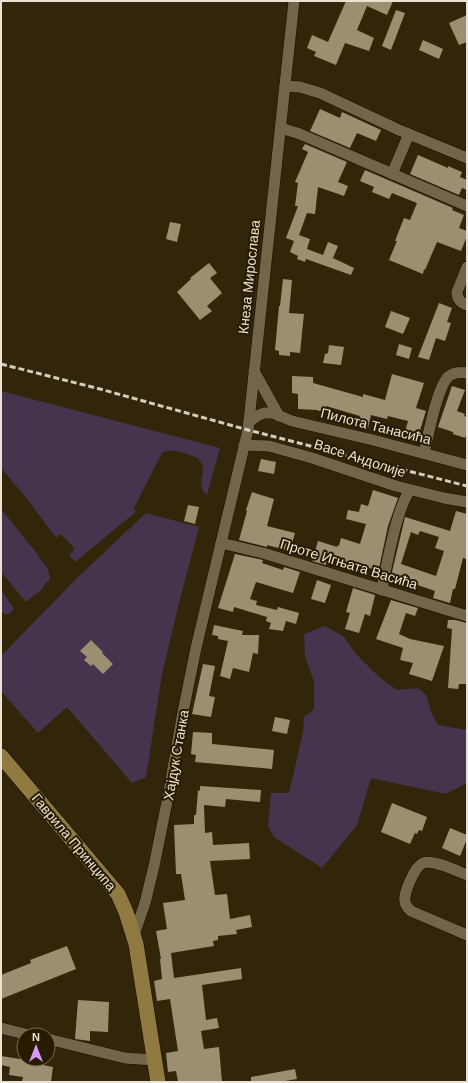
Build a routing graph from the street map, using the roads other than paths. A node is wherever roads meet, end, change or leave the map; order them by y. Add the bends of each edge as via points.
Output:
1 (294, 1) edge
2 (285, 86) junction
3 (281, 128) junction
4 (409, 134) junction
5 (467, 158) edge
6 (392, 174) junction
7 (467, 206) edge
8 (467, 267) edge
9 (467, 305) edge
10 (254, 371) junction
11 (467, 373) edge
12 (279, 416) junction
13 (248, 426) junction
14 (244, 445) junction
15 (424, 453) junction
16 (467, 465) edge
17 (410, 490) junction
18 (467, 502) edge
19 (221, 543) junction
20 (382, 590) junction
21 (467, 616) edge
22 (1, 756) edge
23 (467, 875) edge
24 (134, 935) junction
25 (467, 935) edge
26 (1, 1028) edge
27 (16, 1032) edge
28 (56, 1042) edge
29 (154, 1060) junction
30 (158, 1082) edge

1 - 2 street, Кнеза Мирослава
2 - 3 street, Кнеза Мирослава
2 - 4 street via 320,93
3 - 6 street
3 - 10 street, Кнеза Мирослава
4 - 5 street
4 - 6 street
6 - 7 street
8 - 9 street via 457,292 460,300
10 - 12 street
10 - 13 street, Кнеза Мирослава
11 - 15 street via 455,373 444,382
12 - 13 street, Пилота Танасића via 264,412 256,416
12 - 15 street, Пилота Танасића
13 - 14 street, Хајдук Станка
14 - 17 street, Васе Андолије via 269,446
14 - 19 street, Хајдук Станка
15 - 16 street, Пилота Танасића
17 - 18 street, Васе Андолије
17 - 20 street via 399,514
19 - 20 street, Проте Игњата Васића via 263,553
19 - 24 street, Хајдук Станка via 196,648 154,866
20 - 21 street, Проте Игњата Васића
22 - 24 main road, Гаврила Принципа via 118,894
23 - 25 street via 436,863 423,863 414,872 404,900 411,912
24 - 29 main road, Хајдук Станка
26 - 27 street
28 - 29 street via 125,1058
29 - 30 main road, Хајдук Станка

